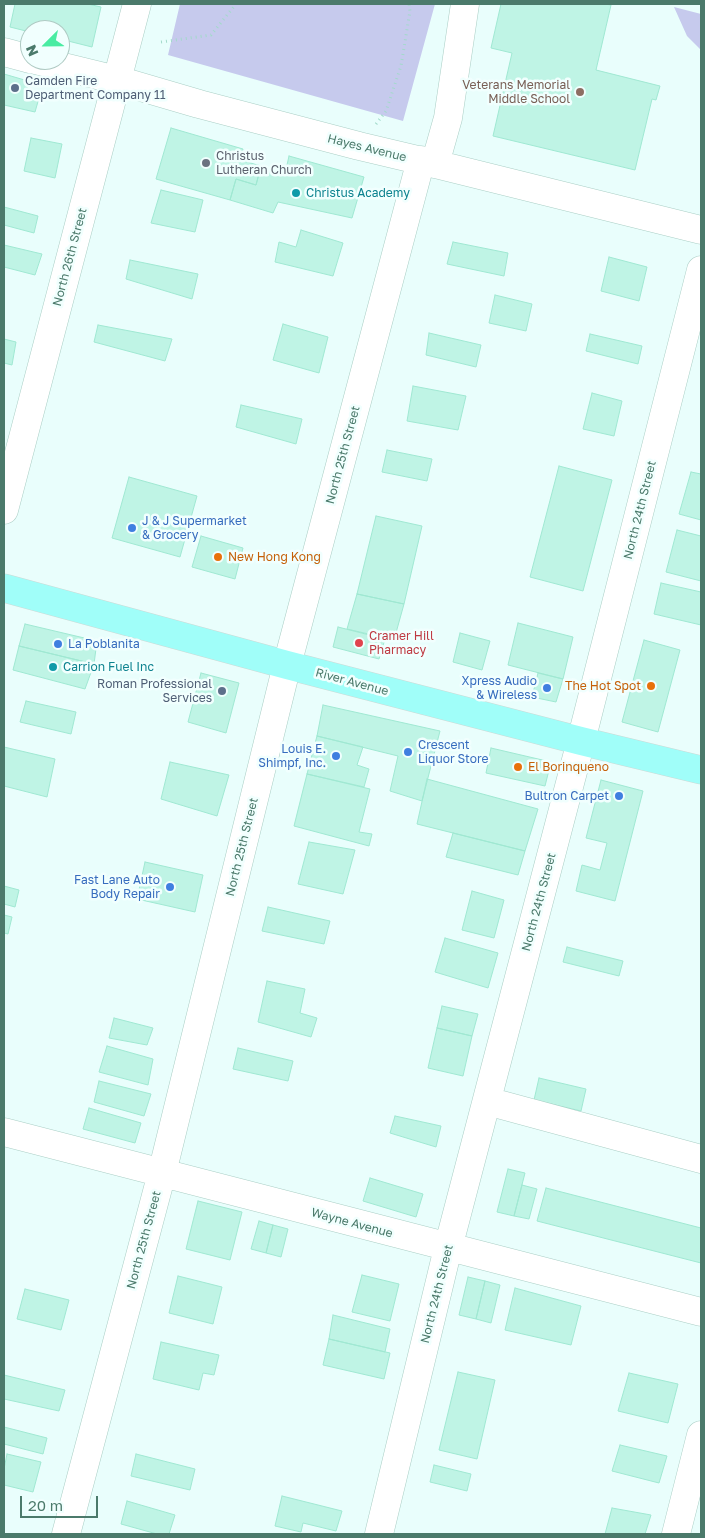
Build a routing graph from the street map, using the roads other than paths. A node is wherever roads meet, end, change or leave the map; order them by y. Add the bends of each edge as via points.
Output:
1 (137, 4) edge
2 (465, 4) edge
3 (4, 52) edge
4 (20, 56) edge
5 (70, 69) edge
6 (117, 80) junction
7 (428, 162) junction
8 (701, 230) edge
9 (701, 270) edge
10 (4, 510) edge
11 (4, 588) edge
12 (286, 665) junction
13 (581, 741) junction
14 (701, 770) edge
15 (487, 1101) junction
16 (4, 1132) edge
17 (701, 1159) edge
18 (162, 1173) junction
19 (448, 1248) junction
20 (701, 1312) edge
21 (701, 1435) edge
22 (66, 1534) edge
23 (379, 1534) edge
24 (676, 1534) edge

1 - 6 street, North 26th Street
2 - 7 street, North 25th Street via 448,118
3 - 4 street
5 - 6 street, Hayes Avenue
6 - 7 street, Hayes Avenue
6 - 10 street, North 26th Street
7 - 8 street, Hayes Avenue
7 - 12 street, North 25th Street
9 - 13 street, North 24th Street
11 - 12 main road, River Avenue
12 - 13 main road, River Avenue
12 - 18 street, North 25th Street
13 - 14 main road, River Avenue
13 - 15 street, North 24th Street
15 - 17 street
15 - 19 street, North 24th Street
16 - 18 street, Wayne Avenue
18 - 19 street, Wayne Avenue
18 - 22 street, North 25th Street
19 - 20 street, Wayne Avenue
19 - 23 street, North 24th Street
21 - 24 street

